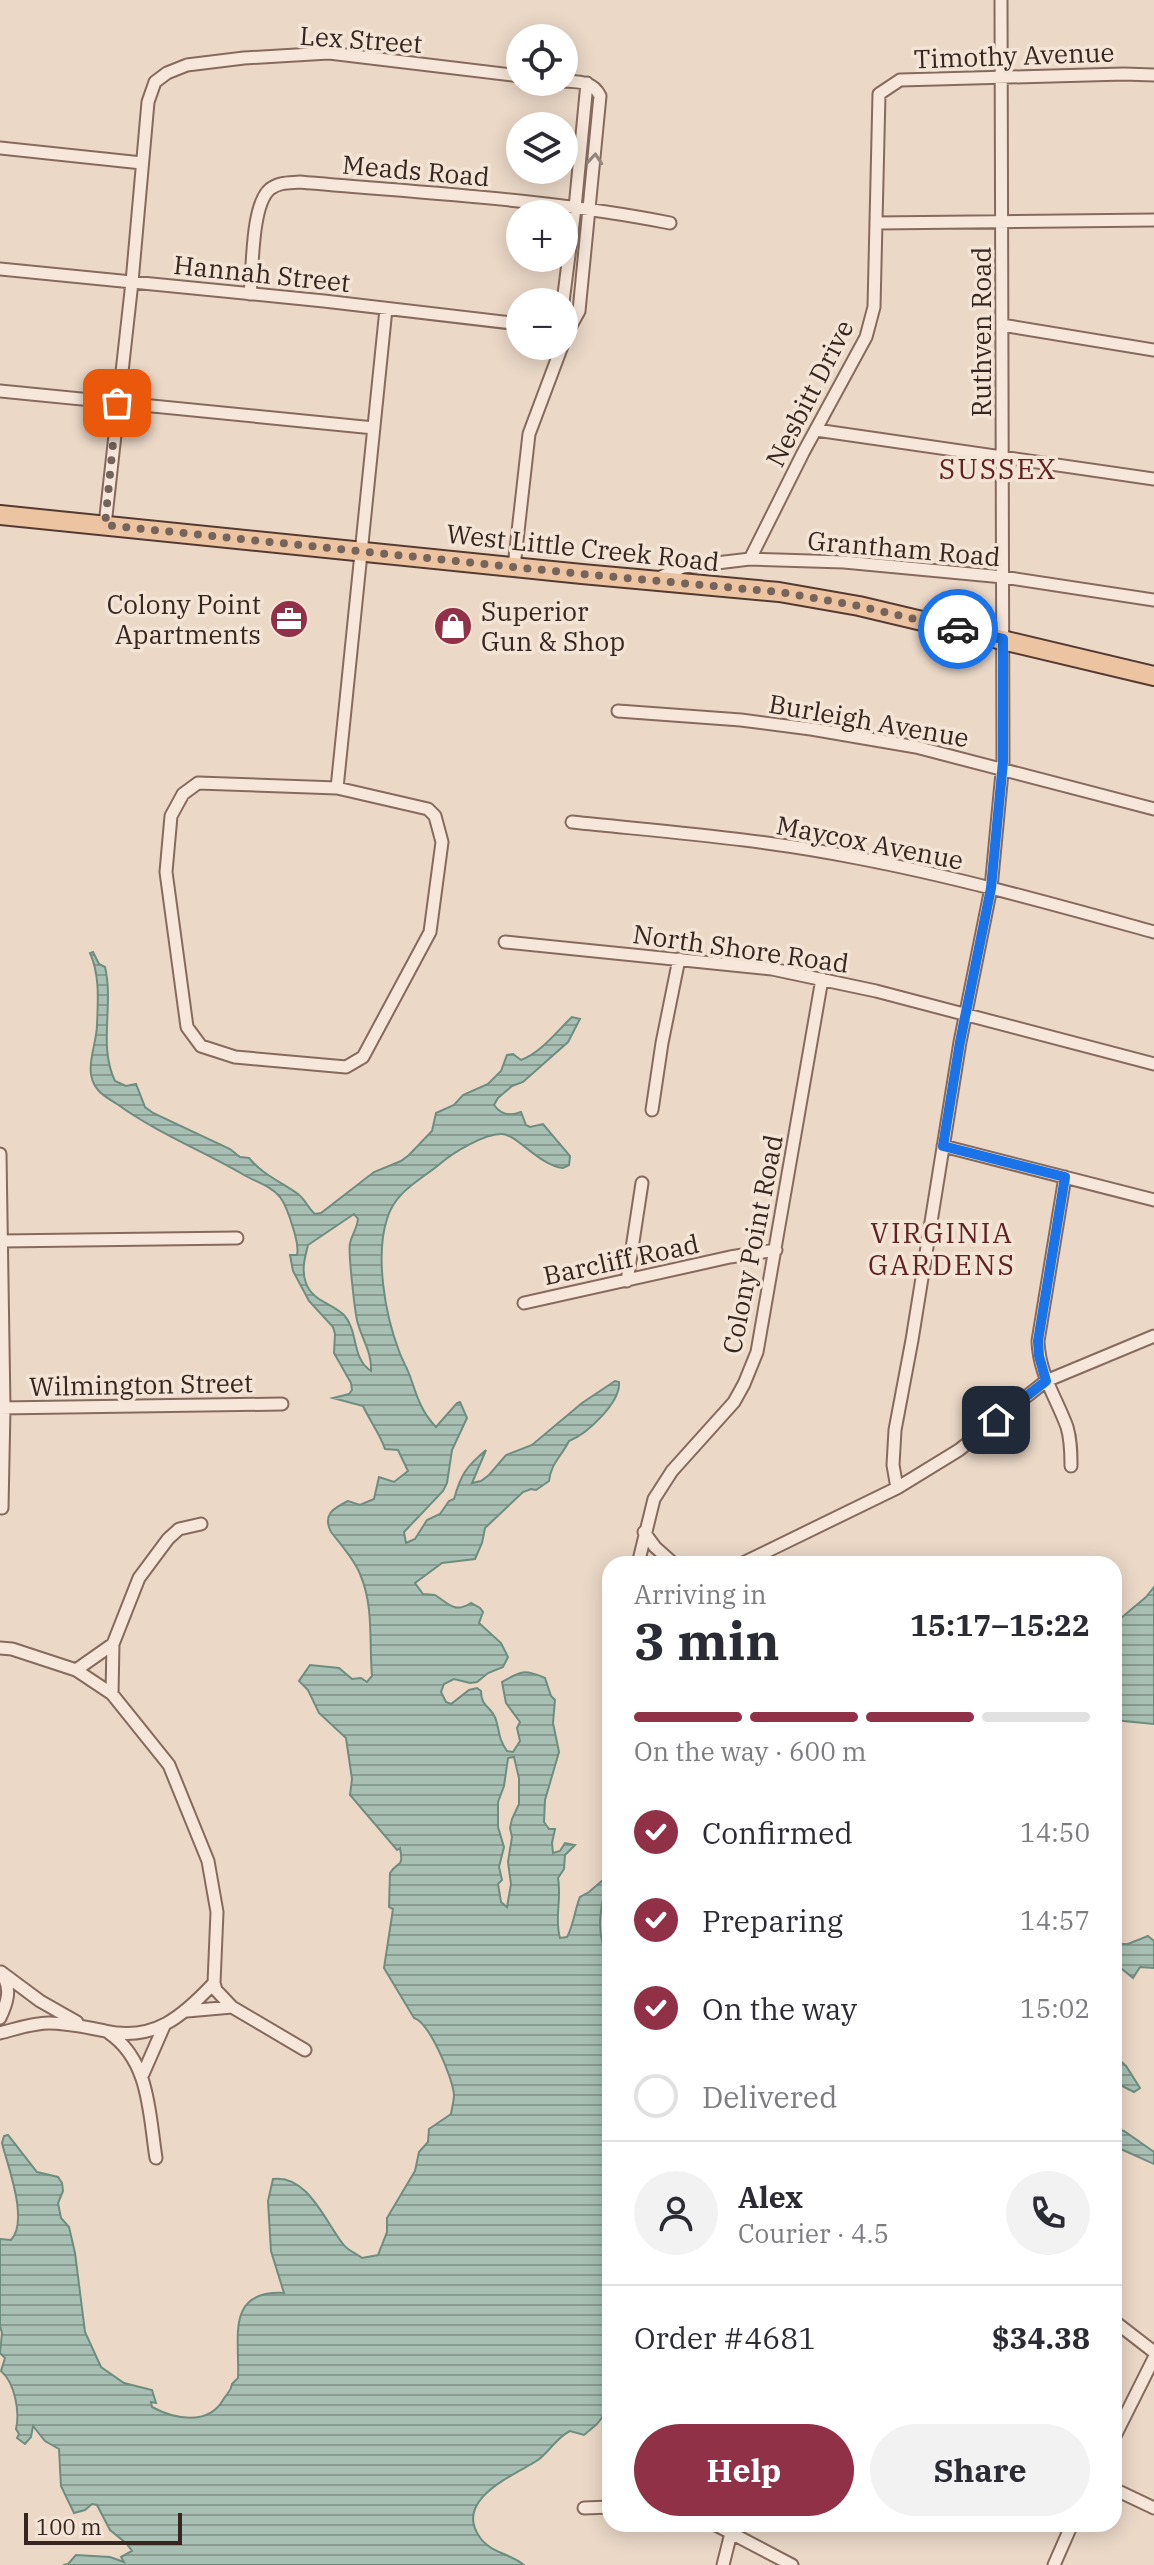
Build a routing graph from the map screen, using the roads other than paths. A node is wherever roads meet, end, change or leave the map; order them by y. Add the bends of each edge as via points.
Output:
1 (1001, 0) edge
2 (506, 74) edge
3 (1154, 75) edge
4 (1002, 77) junction
5 (578, 82) edge
6 (587, 83) junction
7 (879, 94) joint
8 (0, 148) edge
9 (142, 163) junction
10 (576, 200) edge
11 (506, 201) edge
12 (578, 208) edge
13 (591, 209) junction
14 (1154, 220) edge
15 (1003, 222) junction
16 (670, 223) dead end
17 (876, 223) junction
18 (0, 269) edge
19 (132, 282) junction
20 (250, 294) junction
21 (386, 309) junction
22 (578, 312) edge
23 (506, 322) edge
24 (1002, 325) junction
25 (1154, 350) edge
26 (557, 360) edge
27 (0, 391) edge
28 (117, 403) junction
29 (374, 428) junction
30 (816, 430) junction
31 (1002, 456) junction
32 (1154, 479) edge
33 (0, 515) edge
34 (105, 525) junction
35 (360, 550) junction
36 (750, 559) junction
37 (514, 567) junction
38 (1003, 577) junction
39 (653, 581) junction
40 (1154, 600) edge
41 (1003, 639) junction
42 (1154, 676) edge
43 (618, 711) dead end
44 (1003, 769) junction
45 (337, 788) junction
46 (1154, 809) edge
47 (572, 822) dead end
48 (991, 888) junction
49 (1154, 932) edge
50 (505, 942) dead end
51 (679, 959) junction
52 (822, 979) junction
53 (966, 1015) junction
54 (1154, 1064) edge
55 (652, 1110) dead end
56 (943, 1146) junction
57 (0, 1154) edge
58 (1065, 1177) junction
59 (642, 1183) dead end
60 (1154, 1200) edge
61 (237, 1238) dead end
62 (1, 1241) edge
63 (776, 1250) junction
64 (627, 1281) junction
65 (524, 1303) dead end
66 (1154, 1336) edge
67 (1046, 1381) junction
68 (282, 1404) dead end
69 (2, 1408) edge
70 (1071, 1466) dead end
71 (897, 1488) junction
72 (2, 1508) edge
73 (201, 1524) dead end
74 (644, 1532) junction
75 (640, 1556) edge
76 (665, 1556) edge
77 (757, 1556) edge
78 (113, 1644) junction
79 (0, 1648) edge
80 (76, 1670) junction
81 (112, 1694) junction
82 (0, 1971) edge
83 (214, 1983) junction
84 (232, 2007) junction
85 (187, 2011) junction
86 (0, 2018) edge
87 (164, 2026) junction
88 (87, 2027) junction
89 (108, 2032) junction
90 (0, 2033) edge
91 (305, 2050) dead end
92 (143, 2074) junction
93 (156, 2158) dead end
94 (1122, 2328) edge
95 (1154, 2355) edge
96 (1122, 2421) edge
97 (1122, 2493) edge
98 (602, 2507) edge
99 (584, 2508) dead end
100 (1154, 2508) edge
101 (1068, 2532) edge
102 (731, 2533) joint
103 (723, 2565) edge
104 (792, 2565) edge
105 (1054, 2565) edge

1 - 4 street, Ruthven Road
2 - 9 street, Lex Street via 329,53 187,65 155,82
3 - 4 street, Timothy Avenue
4 - 7 street, Timothy Avenue via 900,80
4 - 15 street, Ruthven Road
5 - 6 street
6 - 10 street
13 -> 6 street via 600,96
7 - 17 street, Nesbitt Drive
8 - 9 street
9 - 19 street
11 - 20 street, Meads Road via 281,183 263,198 257,215
12 - 13 street, Meads Road
13 - 16 street, Meads Road
13 - 22 street
14 - 15 street
15 - 17 street
15 - 24 street, Ruthven Road
17 - 30 street, Nesbitt Drive via 874,307 866,337
18 - 19 street, Hannah Street
19 - 20 street, Hannah Street
19 - 28 street
20 - 21 street, Hannah Street
21 - 23 street, Hannah Street
21 - 29 street
24 - 25 street
24 - 31 street, Ruthven Road
26 - 37 street via 529,434
27 - 28 street
28 - 29 street
28 - 34 street
29 - 35 street
30 - 31 street
30 - 36 street, Nesbitt Drive
31 - 32 street
31 - 38 street, Ruthven Road
33 - 34 main road, West Little Creek Road
34 - 35 main road, West Little Creek Road
35 - 37 main road, West Little Creek Road
35 - 45 street
36 - 38 street, Grantham Road
36 - 39 street, Grantham Road via 683,567
37 - 39 main road, West Little Creek Road
38 - 40 street, Grantham Road
38 - 41 street, Ruthven Road
39 - 41 main road, West Little Creek Road via 779,592
41 - 42 main road, West Little Creek Road
41 - 44 street, Ruthven Road
43 - 44 street, Burleigh Avenue via 811,729
44 - 46 street, Burleigh Avenue
44 - 48 street, Ruthven Road
45 - 45 street via 198,783 183,794 171,816 166,872 187,1027 201,1046 235,1057 346,1067 363,1057 427,938 442,842 435,816 428,809
47 - 48 street, Maycox Avenue via 856,857
48 - 49 street, Maycox Avenue
48 - 53 street, Ruthven Road
50 - 51 street, North Shore Road
51 - 52 street, North Shore Road
51 - 55 street
52 - 53 street, North Shore Road
52 - 63 street, Colony Point Road
53 - 54 street, North Shore Road
53 - 56 street, Ruthven Road
56 - 58 street
56 - 71 street, Ruthven Road via 895,1430
57 - 62 street
58 - 60 street
58 - 67 street via 1038,1341
59 - 64 street
61 - 62 street
62 - 69 street
63 - 64 street, Barcliff Road
63 - 74 street, Colony Point Road via 748,1376 734,1402 663,1483
64 - 65 street, Barcliff Road
66 - 67 street
67 - 70 street via 1067,1427
67 - 71 street via 959,1450
68 - 69 street, Wilmington Street
69 - 72 street
71 - 77 street
73 - 78 street via 179,1529 139,1578
74 - 75 street, Colony Point Road
74 - 76 street
78 - 80 street
78 - 81 street
79 - 80 street
80 - 81 street
81 - 83 street via 169,1765 208,1861 217,1912
82 - 86 street via 9,1992
82 - 88 street
83 - 84 street
83 - 85 street
84 - 85 street
84 - 91 street
85 - 87 street
87 - 89 street
87 - 92 street
88 - 89 street
88 - 90 street via 34,2024
89 - 92 street via 122,2042
92 - 93 street
94 - 95 street
95 - 96 street
97 - 100 street
98 - 99 street
101 - 105 street
102 - 103 street
102 - 104 street

